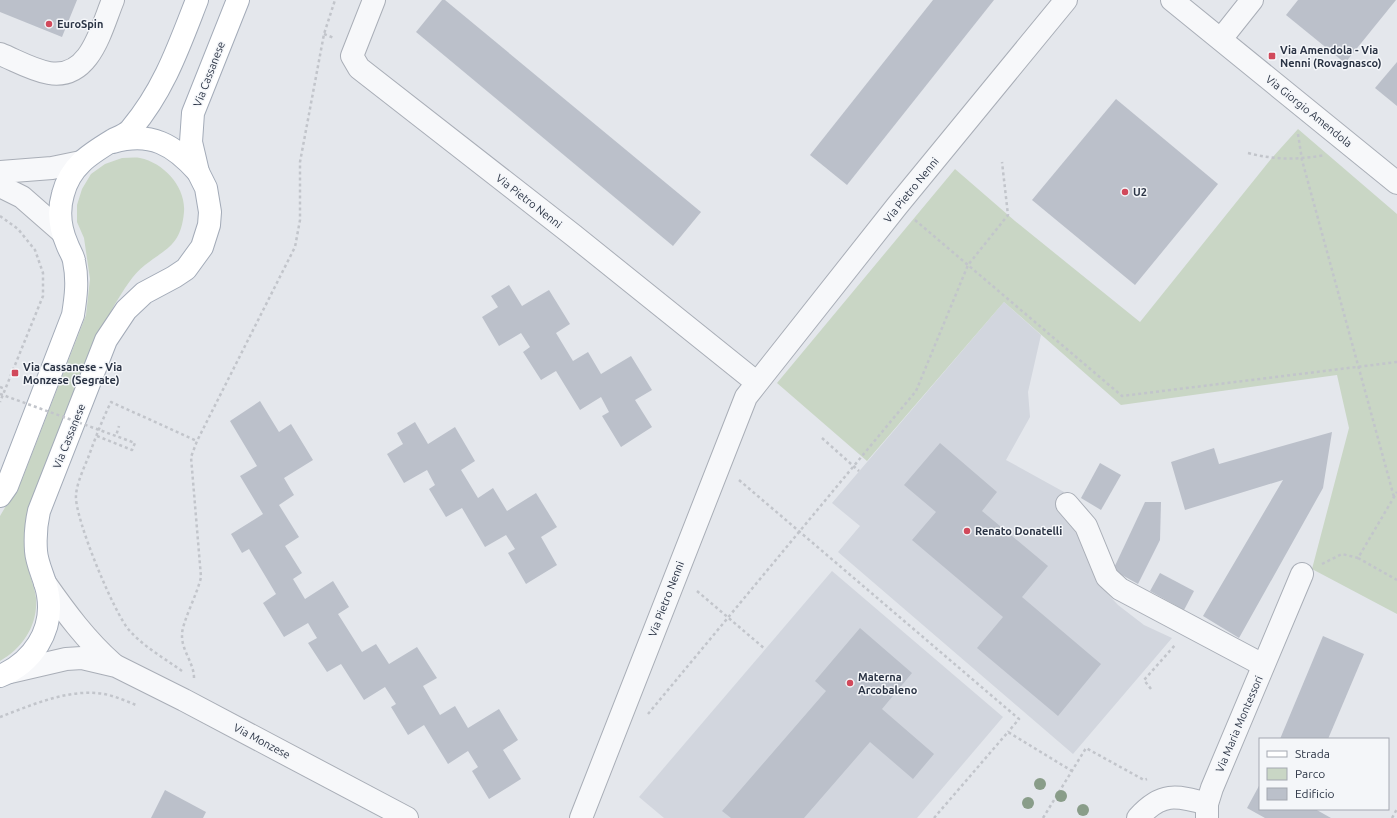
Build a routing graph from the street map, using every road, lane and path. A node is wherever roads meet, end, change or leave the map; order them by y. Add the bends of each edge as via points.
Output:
1 (113, 0) edge
2 (197, 0) edge
3 (238, 0) edge
4 (335, 0) edge
5 (374, 0) edge
6 (1066, 0) edge
7 (1172, 0) edge
8 (1252, 0) edge
9 (1220, 39) junction
10 (0, 54) edge
11 (1340, 135) junction
12 (108, 143) junction
13 (1248, 153) dead end
14 (1302, 160) junction
15 (80, 162) junction
16 (1002, 162) dead end
17 (0, 172) edge
18 (198, 172) junction
19 (1397, 183) edge
20 (0, 186) edge
21 (0, 216) edge
22 (913, 218) dead end
23 (62, 232) junction
24 (968, 265) junction
25 (1397, 362) edge
26 (1358, 367) junction
27 (756, 382) junction
28 (0, 387) edge
29 (5, 389) junction
30 (0, 394) edge
31 (0, 402) edge
32 (119, 426) dead end
33 (97, 436) junction
34 (116, 436) junction
35 (822, 438) dead end
36 (197, 441) junction
37 (719, 463) junction
38 (853, 466) junction
39 (859, 471) dead end
40 (1397, 492) edge
41 (0, 496) edge
42 (1394, 498) junction
43 (1067, 504) dead end
44 (799, 531) junction
45 (1358, 558) junction
46 (1302, 574) joint
47 (1397, 580) edge
48 (45, 583) junction
49 (697, 591) dead end
50 (728, 617) junction
51 (1191, 628) junction
52 (765, 650) dead end
53 (1263, 665) junction
54 (116, 666) junction
55 (5, 674) edge
56 (1151, 689) dead end
57 (140, 706) dead end
58 (0, 716) edge
59 (618, 723) junction
60 (1008, 732) junction
61 (1397, 809) edge
62 (1207, 811) edge
63 (407, 818) edge
64 (581, 818) edge
65 (934, 818) edge
66 (1043, 818) edge
67 (1138, 818) edge
68 (1392, 818) edge

1 - 10 street via 92,51 84,62 73,70 61,73 47,72
2 - 12 main road via 166,78 130,131
3 - 18 main road, Via Cassanese via 193,113 191,142
4 - 36 path via 324,34 300,162 300,220 295,247
5 - 27 street, Via Pietro Nenni via 352,56 359,68 574,235
6 - 27 street, Via Pietro Nenni
7 - 9 street, Via Giorgio Amendola
8 - 9 street
9 - 11 street, Via Giorgio Amendola
11 - 14 path via 1326,155
11 - 19 street, Via Giorgio Amendola
12 - 15 main road
12 - 18 main road via 137,138 161,143 182,154
13 - 14 path via 1271,159
14 - 26 path
15 - 17 street via 52,168
15 - 23 main road via 63,193 60,218
16 - 24 path via 1008,215
18 - 48 main road, Via Cassanese via 206,188 210,212 202,247 186,269 144,293 126,310 106,340 39,511 36,552
20 - 23 street via 22,197
21 - 29 path via 18,229 35,250 43,273 43,296
22 - 24 path
23 - 41 main road via 74,259 77,288 73,315 7,486
24 - 26 path via 1122,396
24 - 38 path via 916,391
25 - 26 path
26 - 42 path
27 - 37 street, Via Pietro Nenni via 741,407
28 - 29 path
29 - 31 path
30 - 34 path, bridge
32 - 34 path, bridge
33 - 34 path via 132,450 135,444
33 - 36 path via 111,402
33 - 36 path via 79,480 76,496 94,560 128,629 148,647 194,679 182,634 199,590 201,577 191,457
35 - 38 path
37 - 44 path
37 - 59 street, Via Pietro Nenni
38 - 39 path
38 - 44 path
40 - 42 path
42 - 45 path
43 - 51 street via 1086,526 1107,577 1120,590
44 - 50 path
44 - 60 path via 1019,719
45 - 46 path via 1342,554
45 - 47 path
46 - 53 street, Via Maria Montessori
48 - 54 street via 75,625 93,646
48 - 55 main road, Via Cassanese via 49,606 45,632 31,655 21,665
49 - 50 path
50 - 52 path
50 - 59 path via 641,723
51 - 53 street
51 - 56 path via 1144,680
53 - 62 street, Via Maria Montessori via 1212,788
54 - 55 street via 82,658 66,659
54 - 63 street, Via Monzese
57 - 58 path via 104,694 82,694 34,704
59 - 64 street, Via Pietro Nenni
60 - 65 path
60 - 66 path via 1072,771
61 - 68 path
62 - 67 street, Via Maria Montessori via 1187,799 1163,799 1148,807

